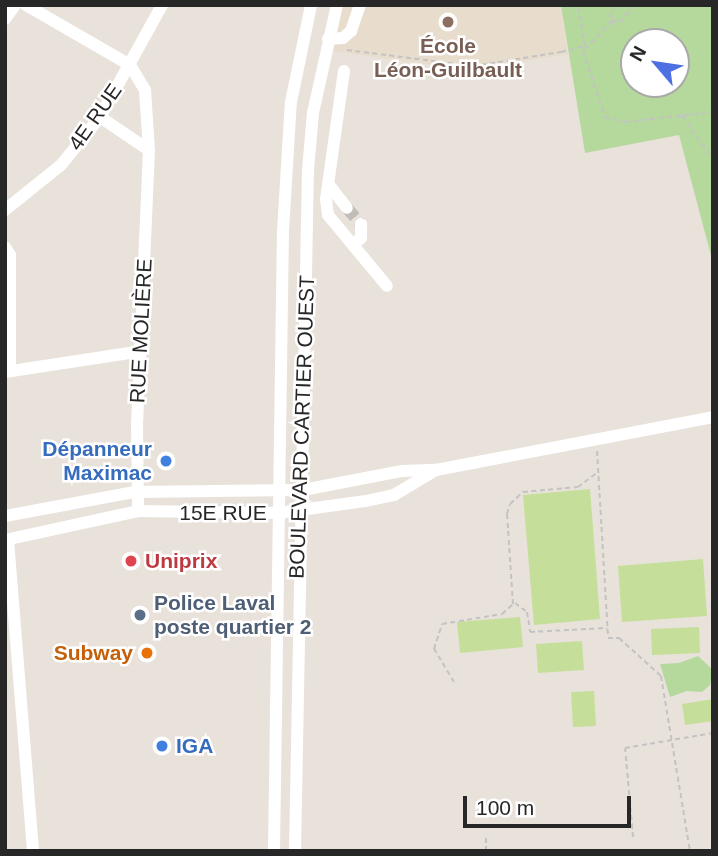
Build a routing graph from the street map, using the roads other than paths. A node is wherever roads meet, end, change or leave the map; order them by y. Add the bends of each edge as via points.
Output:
1 (15, 5) edge
2 (26, 5) edge
3 (162, 5) edge
4 (311, 5) edge
5 (337, 5) edge
6 (360, 5) edge
7 (5, 19) edge
8 (326, 43) junction
9 (130, 65) junction
10 (344, 71) dead end
11 (100, 117) junction
12 (149, 150) junction
13 (329, 185) junction
14 (347, 208) tunnel mouth
15 (5, 210) edge
16 (361, 224) dead end
17 (354, 244) junction
18 (5, 247) edge
19 (387, 286) dead end
20 (142, 351) junction
21 (7, 372) edge
22 (713, 418) edge
23 (436, 470) junction
24 (303, 490) junction
25 (135, 492) junction
26 (278, 492) junction
27 (138, 511) junction
28 (298, 511) junction
29 (278, 513) junction
30 (5, 516) edge
31 (7, 540) edge
32 (33, 851) edge
33 (274, 851) edge
34 (295, 851) edge

1 - 7 street
2 - 9 street
3 - 9 street, 4E RUE
4 - 26 street, BOULEVARD CARTIER OUEST via 291,102 286,170
5 - 8 street, BOULEVARD CARTIER OUEST
6 - 8 street via 351,31
8 - 24 street, BOULEVARD CARTIER OUEST via 308,170
9 - 11 street, 4E RUE
9 - 12 street, RUE MOLIÈRE via 145,90
10 - 13 street
11 - 12 street
11 - 15 street, 4E RUE via 61,165
12 - 20 street, RUE MOLIÈRE
13 - 14 street
13 - 17 street via 328,215
16 - 17 street via 361,238
17 - 19 street
18 - 21 street via 10,255
20 - 21 street
20 - 25 street, RUE MOLIÈRE
22 - 23 street, 15E RUE
23 - 24 street, 15E RUE via 402,471
23 - 28 street, 15E RUE via 394,495
24 - 26 street, 15E RUE
24 - 28 street, BOULEVARD CARTIER OUEST
25 - 26 street, 15E RUE
25 - 27 street, RUE MOLIÈRE
25 - 30 street, 15E RUE
26 - 29 street, BOULEVARD CARTIER OUEST
27 - 29 street, 15E RUE
27 - 31 street, 15E RUE
28 - 29 street, 15E RUE
28 - 34 street, BOULEVARD CARTIER OUEST
29 - 33 street, BOULEVARD CARTIER OUEST
31 - 32 street

